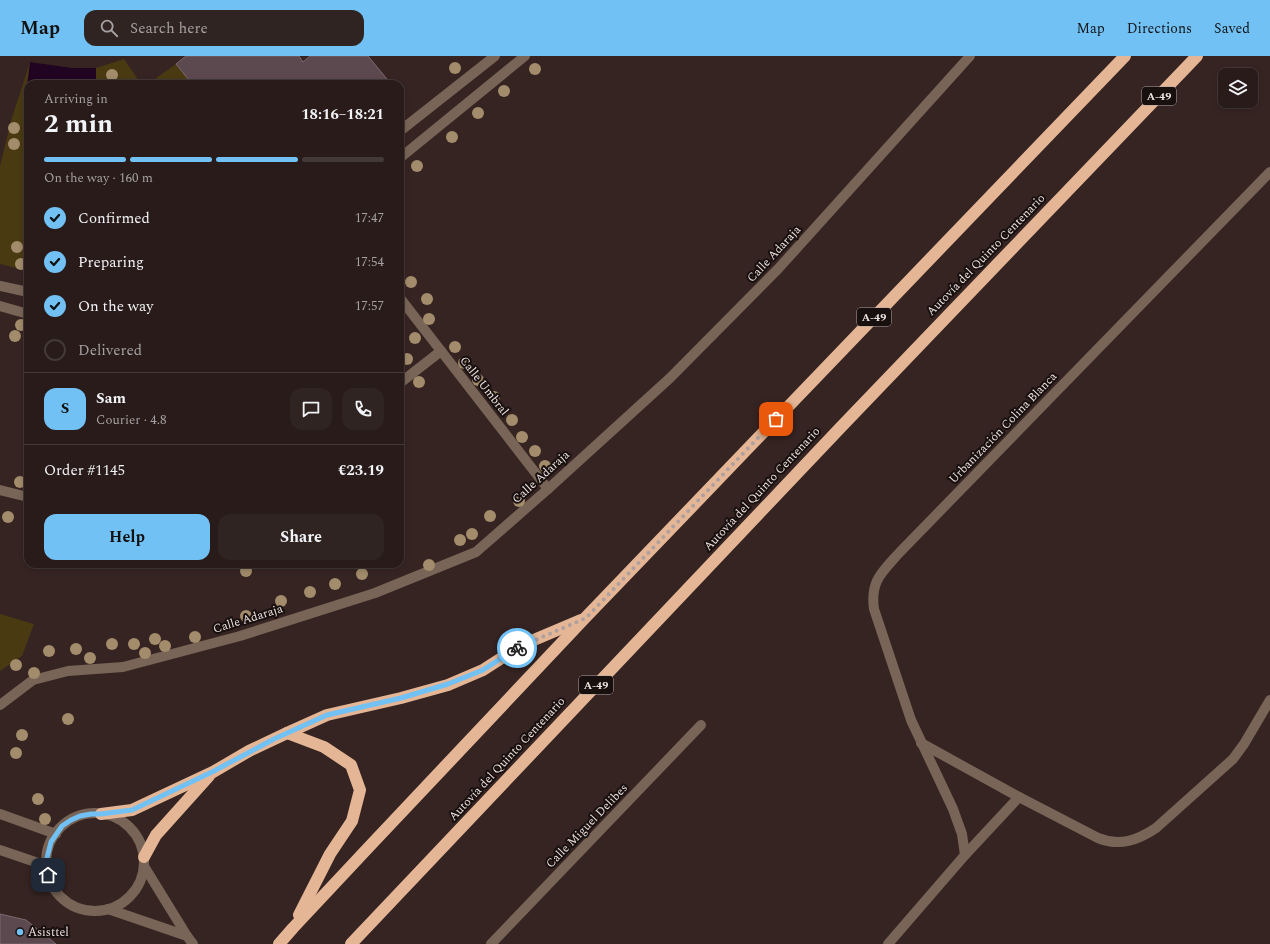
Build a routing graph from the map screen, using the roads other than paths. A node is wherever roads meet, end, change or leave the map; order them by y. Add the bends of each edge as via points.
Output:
1 (495, 56) edge
2 (525, 56) edge
3 (970, 56) edge
4 (1124, 56) edge
5 (1197, 56) edge
6 (404, 128) edge
7 (404, 155) edge
8 (1270, 172) edge
9 (0, 286) edge
10 (24, 291) edge
11 (404, 303) edge
12 (0, 306) edge
13 (24, 313) edge
14 (441, 351) junction
15 (404, 380) edge
16 (548, 489) junction
17 (0, 490) edge
18 (24, 496) edge
19 (586, 618) junction
20 (1270, 700) edge
21 (0, 705) edge
22 (701, 725) dead end
23 (286, 733) junction
24 (921, 743) junction
25 (212, 772) junction
26 (1019, 797) junction
27 (0, 814) edge
28 (101, 814) junction
29 (56, 834) junction
30 (0, 850) edge
31 (965, 855) junction
32 (144, 862) junction
33 (47, 866) junction
34 (108, 909) junction
35 (293, 928) junction
36 (190, 940) edge
37 (279, 944) edge
38 (351, 944) edge
39 (491, 944) edge
40 (888, 944) edge

1 - 6 street
2 - 7 street
3 - 16 street, Calle Adaraja via 778,269 670,378
4 - 19 highway, A-49
5 - 38 highway, Autovía del Quinto Centenario / A-49 via 835,433
8 - 24 street, Urbanización Colina Blanca via 906,547 877,580 872,597 874,609
9 - 10 street
11 - 14 street, Calle Umbral
12 - 13 street
14 - 15 street
14 - 16 street, Calle Umbral
16 - 21 street, Calle Adaraja via 476,552 375,593 240,636 123,667 68,671 33,680
17 - 18 street
19 - 23 highway via 522,645 483,670 448,684 327,715
19 - 35 highway, A-49
20 - 26 street via 1233,760 1144,836 1119,843 1107,842
22 - 39 street, Calle Miguel Delibes
23 - 25 highway
23 - 35 highway via 324,747 351,765 360,790 352,821 330,854
24 - 26 street
24 - 31 street, Urbanización Colina Blanca via 953,809 962,834
25 - 28 highway via 132,810
25 - 32 highway via 156,835
26 - 31 street
27 - 29 street
28 - 29 street via 80,816 62,826
28 - 32 street via 117,818 130,828 140,842
29 - 33 street via 48,850
30 - 33 street
31 - 40 street
32 - 34 street via 140,881 132,894
32 - 36 street
33 - 34 street via 55,890 67,902 87,910
34 - 36 street
35 - 37 highway, A-49

